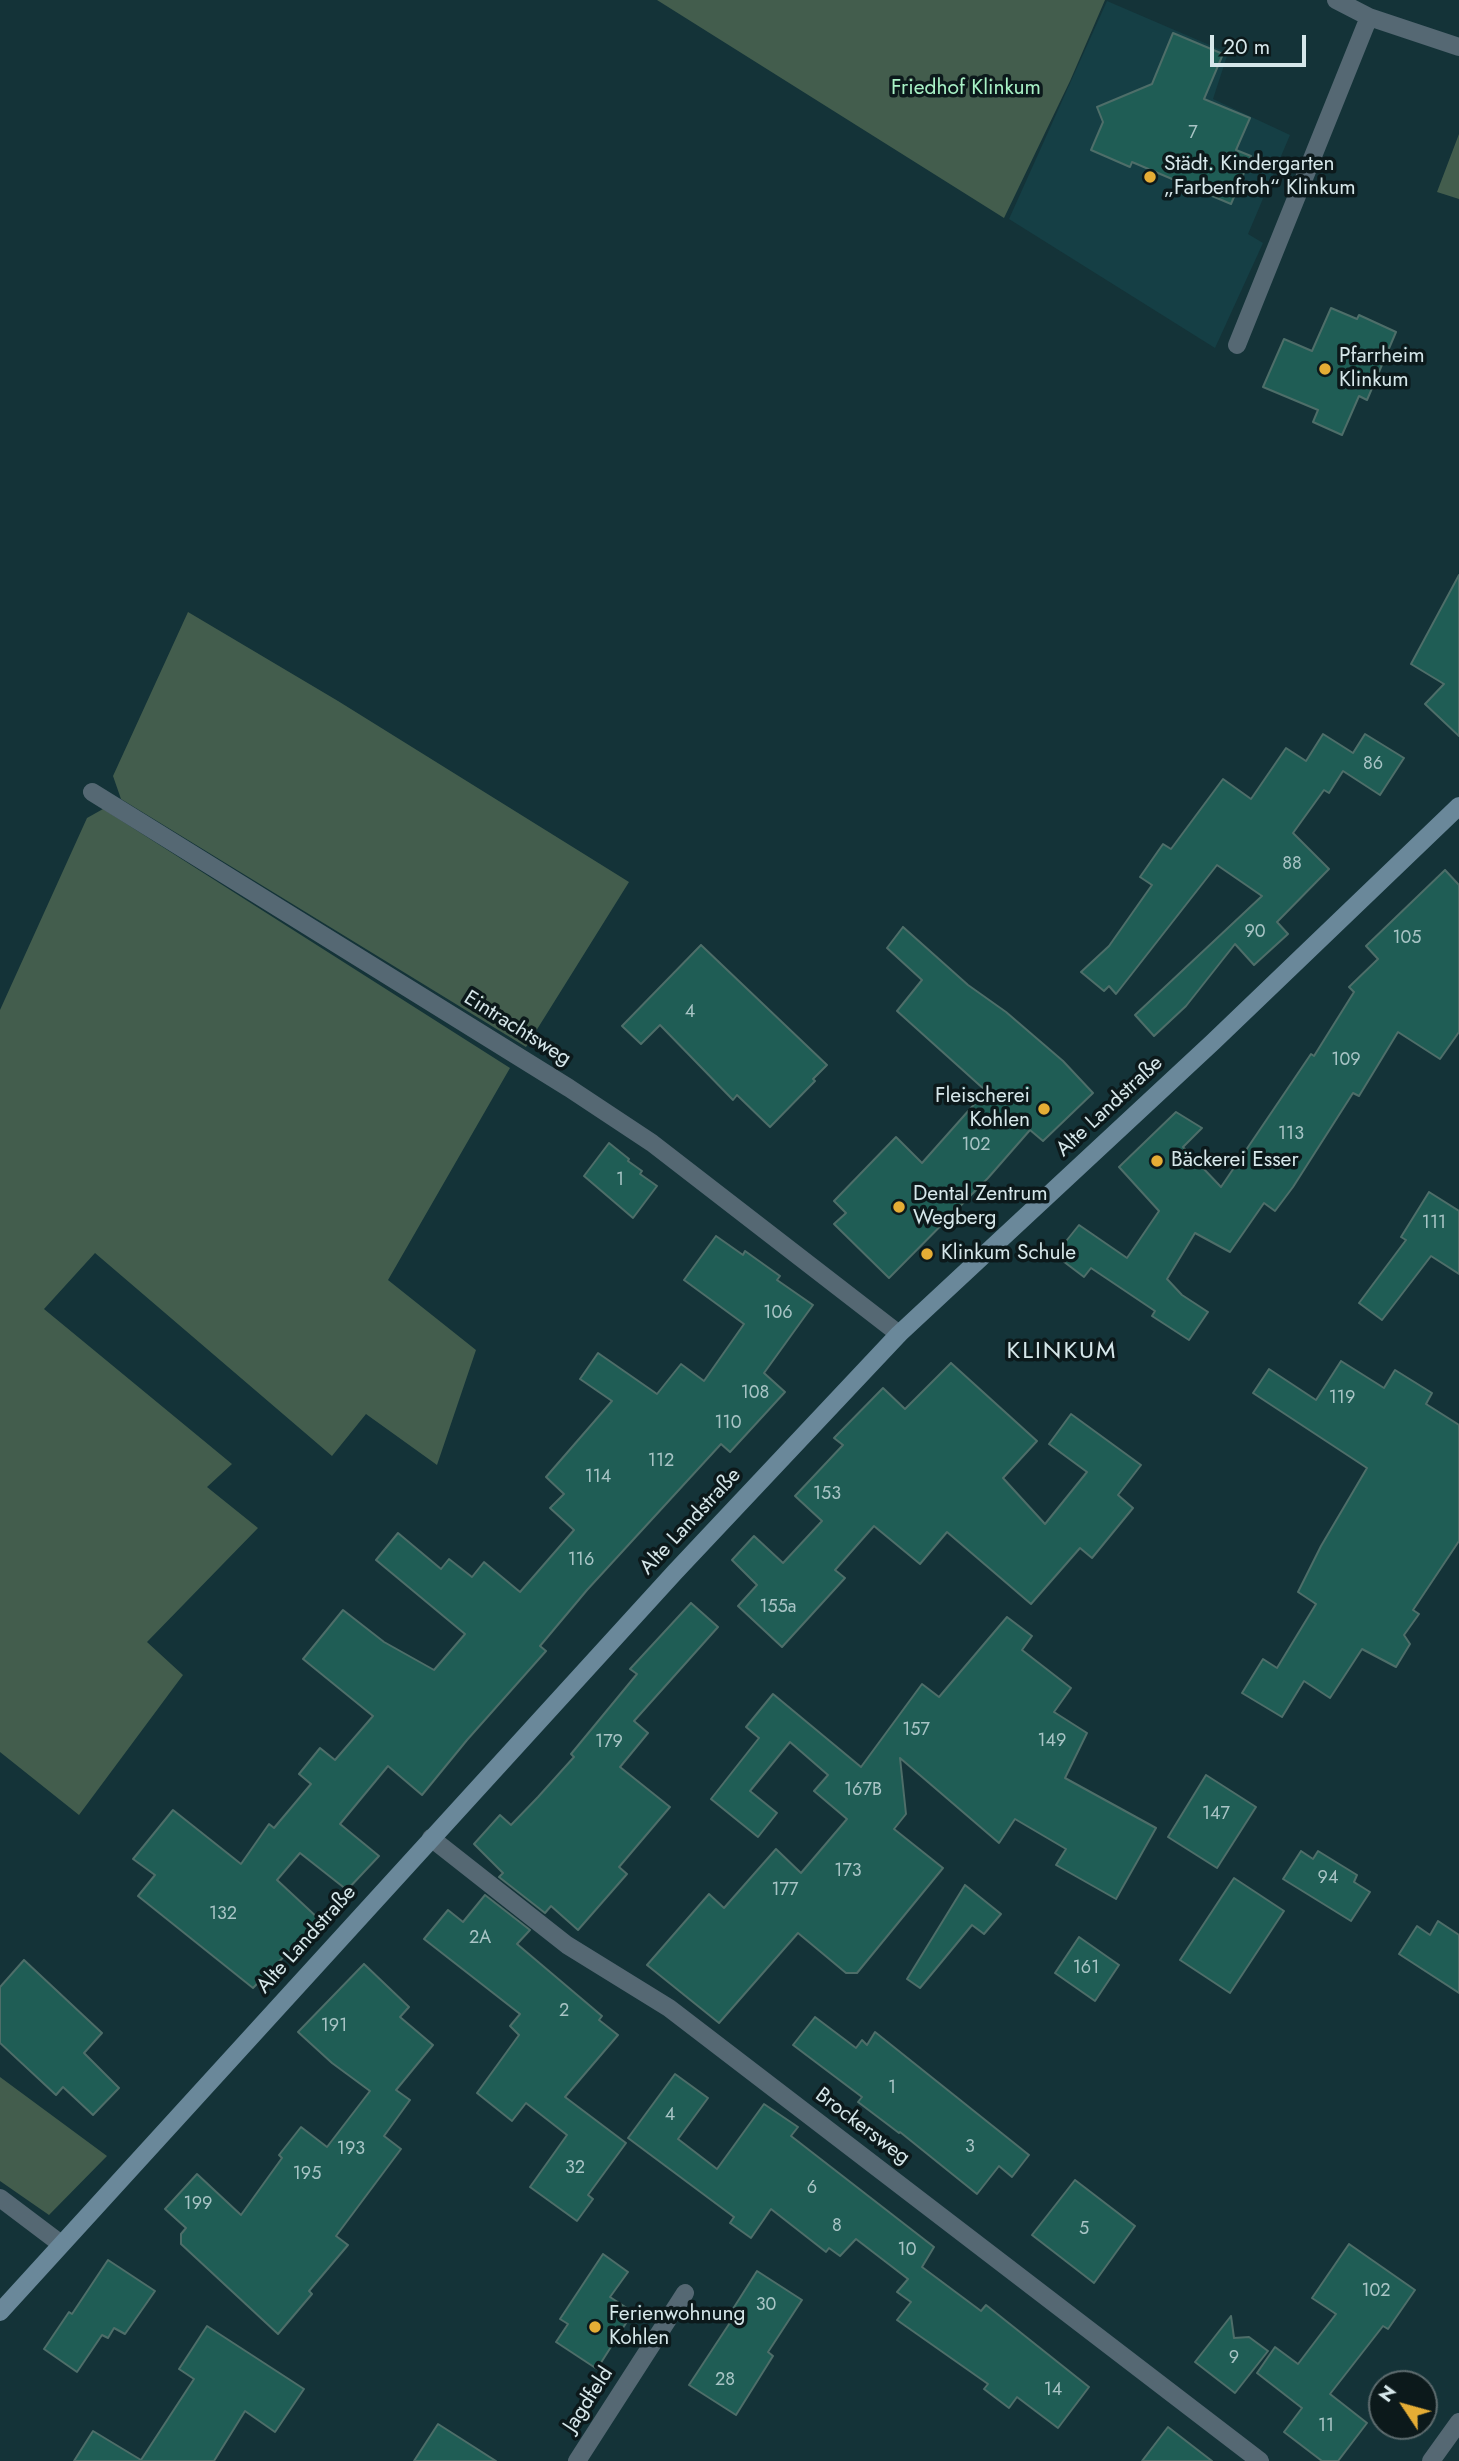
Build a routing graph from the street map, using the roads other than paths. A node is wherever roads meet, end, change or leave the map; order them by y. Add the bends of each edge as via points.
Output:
1 (1336, 0) edge
2 (1369, 17) junction
3 (1459, 47) edge
4 (1237, 345) dead end
5 (92, 792) dead end
6 (1459, 806) edge
7 (899, 1334) junction
8 (431, 1838) junction
9 (0, 2198) edge
10 (61, 2244) junction
11 (685, 2293) dead end
12 (0, 2312) edge
13 (1459, 2422) edge
14 (577, 2461) edge
15 (1260, 2461) edge
16 (1431, 2461) edge

1 - 2 street
2 - 3 street
2 - 4 street
5 - 7 street, Eintrachtsweg via 652,1143
6 - 7 main road, Alte Landstraße
7 - 8 main road, Alte Landstraße
8 - 10 main road, Alte Landstraße
8 - 15 street, Brockersweg via 567,1945 669,2008
9 - 10 street
10 - 12 main road, Alte Landstraße
11 - 14 street, Jagdfeld
13 - 16 street

